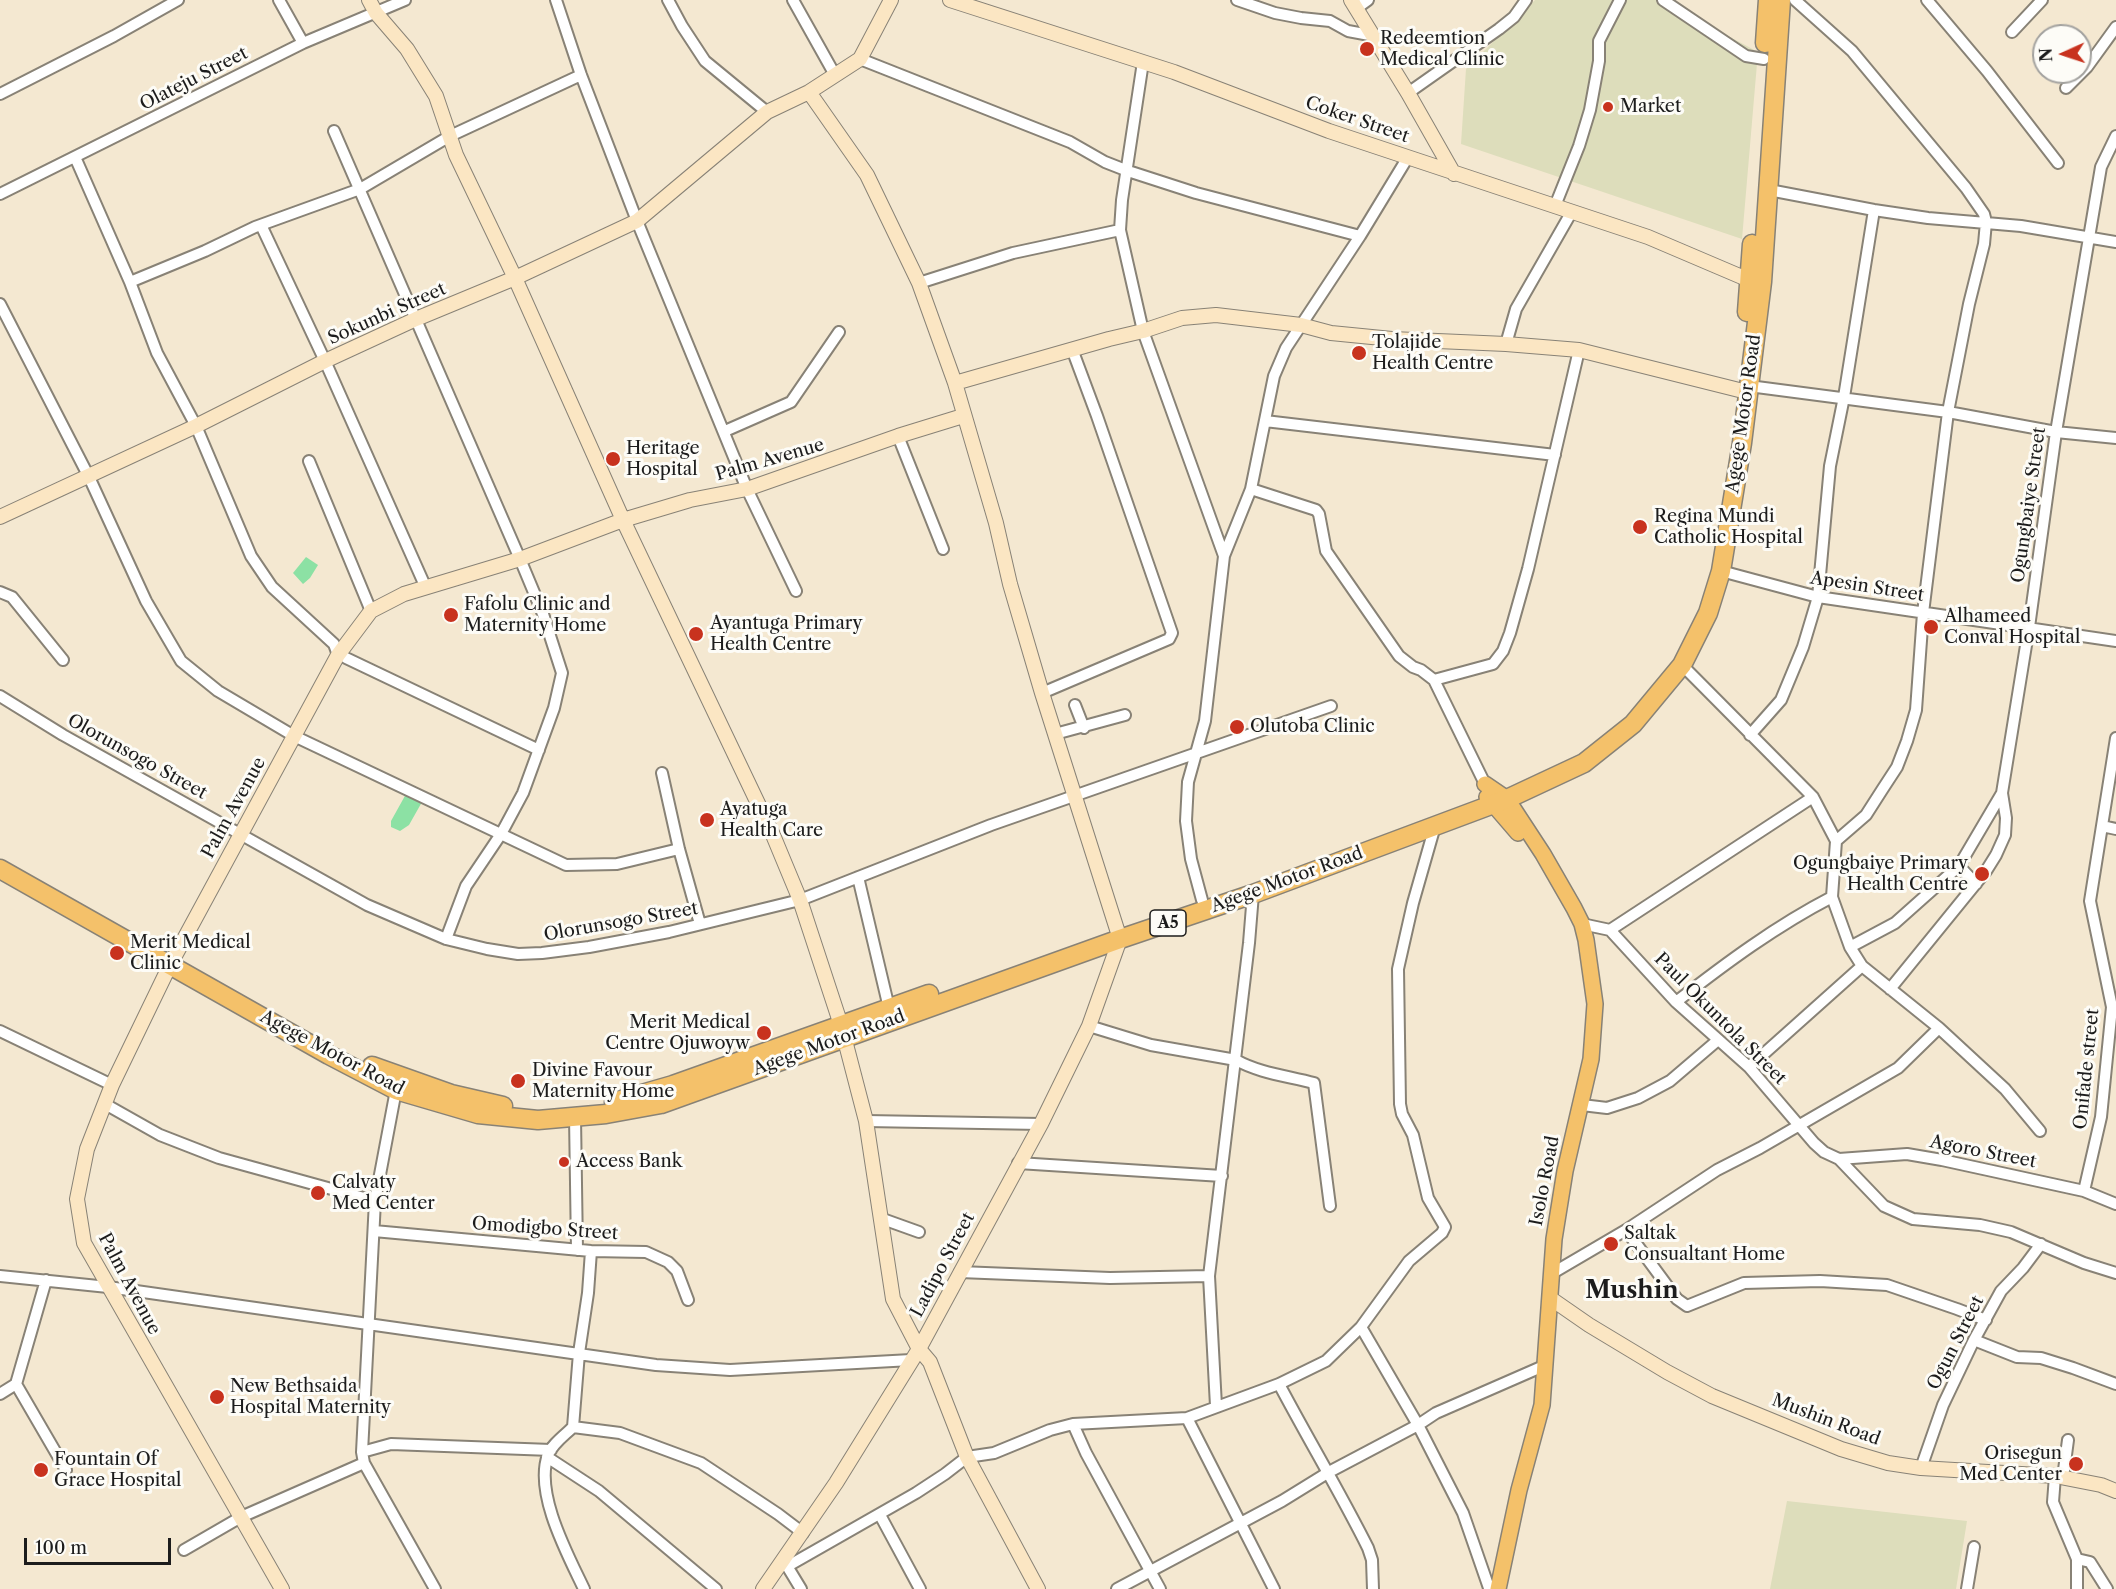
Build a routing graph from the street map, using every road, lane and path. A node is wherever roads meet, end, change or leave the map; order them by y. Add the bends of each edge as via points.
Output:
1 (178, 0) edge
2 (279, 0) edge
3 (369, 0) edge
4 (405, 0) edge
5 (556, 0) edge
6 (669, 0) edge
7 (793, 0) edge
8 (891, 0) edge
9 (950, 0) edge
10 (1237, 0) edge
11 (1526, 0) edge
12 (1620, 0) edge
13 (1663, 0) edge
14 (1768, 0) edge
15 (1781, 0) edge
16 (1795, 0) edge
17 (1927, 0) edge
18 (2042, 0) edge
19 (163, 3) edge
20 (1359, 3) edge
21 (376, 13) junction
22 (2116, 27) edge
23 (2012, 32) dead end
24 (1375, 36) junction
25 (303, 43) junction
26 (860, 59) junction
27 (1764, 59) junction
28 (1143, 62) junction
29 (581, 75) junction
30 (835, 75) junction
31 (2066, 88) dead end
32 (809, 92) junction
33 (1408, 93) junction
34 (0, 94) edge
35 (767, 112) junction
36 (334, 131) dead end
37 (450, 136) junction
38 (2116, 136) edge
39 (75, 157) junction
40 (1408, 157) junction
41 (2058, 163) dead end
42 (1128, 171) junction
43 (1454, 174) junction
44 (360, 189) junction
45 (1769, 190) junction
46 (1, 191) edge
47 (1556, 206) junction
48 (1874, 210) junction
49 (1572, 213) junction
50 (637, 221) junction
51 (1986, 222) junction
52 (261, 225) junction
53 (1120, 230) junction
54 (1360, 236) junction
55 (2089, 238) junction
56 (2116, 242) edge
57 (515, 278) junction
58 (1756, 281) junction
59 (130, 282) junction
60 (920, 284) junction
61 (0, 304) edge
62 (416, 319) junction
63 (1301, 325) junction
64 (1143, 331) junction
65 (839, 332) dead end
66 (1506, 344) junction
67 (1072, 349) junction
68 (1579, 350) junction
69 (325, 362) junction
70 (954, 383) junction
71 (1744, 388) junction
72 (1844, 397) junction
73 (1948, 412) junction
74 (963, 416) junction
75 (1265, 421) junction
76 (196, 426) junction
77 (725, 431) junction
78 (2056, 432) junction
79 (898, 436) junction
80 (2116, 438) edge
81 (1555, 455) junction
82 (309, 461) dead end
83 (89, 477) junction
84 (747, 489) junction
85 (1251, 489) junction
86 (0, 517) edge
87 (623, 520) junction
88 (943, 549) dead end
89 (1224, 556) junction
90 (520, 559) junction
91 (1721, 571) junction
92 (426, 588) junction
93 (796, 591) dead end
94 (0, 592) edge
95 (1818, 597) junction
96 (371, 611) junction
97 (1923, 613) junction
98 (2029, 627) junction
99 (2116, 641) edge
100 (339, 654) junction
101 (63, 660) dead end
102 (1682, 665) junction
103 (1434, 680) junction
104 (1042, 693) junction
105 (0, 696) edge
106 (1076, 705) dead end
107 (1331, 706) dead end
108 (1125, 715) dead end
109 (1083, 728) junction
110 (1055, 734) junction
111 (1750, 735) junction
112 (294, 736) junction
113 (2116, 738) edge
114 (539, 750) junction
115 (1196, 752) junction
116 (662, 773) dead end
117 (2002, 793) junction
118 (1493, 795) junction
119 (1074, 796) junction
120 (1813, 797) junction
121 (1436, 825) junction
122 (2102, 826) junction
123 (2116, 829) edge
124 (240, 833) junction
125 (501, 834) junction
126 (1836, 841) junction
127 (679, 849) junction
128 (0, 855) edge
129 (1959, 866) junction
130 (0, 869) edge
131 (858, 877) junction
132 (1976, 884) junction
133 (1253, 894) junction
134 (1832, 897) junction
135 (800, 900) junction
136 (1202, 900) junction
137 (700, 924) junction
138 (1582, 924) junction
139 (1610, 930) junction
140 (1118, 934) junction
141 (446, 939) junction
142 (1850, 947) junction
143 (173, 960) junction
144 (1862, 966) junction
145 (1890, 989) junction
146 (1676, 1002) junction
147 (889, 1008) junction
148 (1089, 1026) junction
149 (1939, 1028) junction
150 (0, 1031) edge
151 (842, 1031) junction
152 (1718, 1040) junction
153 (1236, 1059) junction
154 (1749, 1067) junction
155 (112, 1085) junction
156 (396, 1090) junction
157 (105, 1104) junction
158 (1582, 1105) junction
159 (575, 1117) junction
160 (866, 1121) junction
161 (1041, 1124) junction
162 (1799, 1126) junction
163 (2040, 1131) dead end
164 (1839, 1159) junction
165 (1018, 1163) junction
166 (1222, 1176) junction
167 (2084, 1191) junction
168 (375, 1201) junction
169 (2116, 1204) edge
170 (1330, 1206) dead end
171 (880, 1218) junction
172 (1626, 1230) junction
173 (374, 1231) junction
174 (919, 1232) dead end
175 (2041, 1244) junction
176 (577, 1250) junction
177 (591, 1251) junction
178 (960, 1272) junction
179 (2116, 1273) edge
180 (1551, 1274) junction
181 (0, 1276) edge
182 (1209, 1276) junction
183 (46, 1280) junction
184 (108, 1287) junction
185 (1550, 1298) junction
186 (688, 1299) dead end
187 (1986, 1320) junction
188 (368, 1325) junction
189 (1361, 1327) junction
190 (1974, 1340) junction
191 (579, 1353) junction
192 (915, 1354) junction
193 (1539, 1368) junction
194 (16, 1384) junction
195 (1279, 1384) junction
196 (2116, 1384) edge
197 (0, 1394) edge
198 (1216, 1406) junction
199 (1187, 1418) junction
200 (1073, 1424) junction
201 (1418, 1425) junction
202 (573, 1427) junction
203 (2068, 1440) dead end
204 (549, 1453) junction
205 (967, 1457) junction
206 (363, 1458) junction
207 (1921, 1468) junction
208 (66, 1470) dead end
209 (1329, 1472) junction
210 (2058, 1476) junction
211 (2116, 1491) edge
212 (880, 1515) junction
213 (241, 1517) junction
214 (1240, 1522) junction
215 (803, 1533) junction
216 (1974, 1547) dead end
217 (184, 1550) dead end
218 (2077, 1559) junction
219 (786, 1563) junction
220 (1150, 1572) junction
221 (282, 1589) edge
222 (435, 1589) edge
223 (584, 1589) edge
224 (716, 1589) edge
225 (763, 1589) edge
226 (801, 1589) edge
227 (920, 1589) edge
228 (1038, 1589) edge
229 (1117, 1589) edge
230 (1160, 1589) edge
231 (1274, 1589) edge
232 (1373, 1589) edge
233 (1492, 1589) edge
234 (1967, 1589) edge
235 (2078, 1589) edge
236 (2107, 1589) edge

1 - 19 street
2 - 25 street
3 - 21 street
4 - 21 street, Olateju Street
5 - 29 street
6 - 35 street via 705,61
7 - 30 street
8 - 26 street
9 - 28 street, Coker Street
10 - 24 street via 1275,13 1330,21 1348,31
11 - 33 street via 1499,29
12 - 47 street via 1599,41 1590,110
13 - 27 street via 1746,56
14 - 27 highway, Agege Motor Road / A5
15 - 45 highway, Agege Motor Road / A5
16 - 51 street via 1852,51 1966,188
17 - 41 street
18 - 23 street
19 - 34 street via 114,36
20 - 24 street
21 - 25 street, Olateju Street
21 - 37 street via 407,49 436,96
22 - 31 street
24 - 33 street
25 - 39 street, Olateju Street
26 - 30 street, Sokunbi Street
26 - 42 street via 1070,142
27 - 58 highway, Agege Motor Road / A5
28 - 40 street, Coker Street
28 - 42 street
29 - 37 street
29 - 50 street
30 - 32 street, Sokunbi Street
32 - 35 street, Sokunbi Street
32 - 60 street via 867,175
33 - 43 street
35 - 50 street, Sokunbi Street
36 - 44 street
37 - 44 street
37 - 57 street
38 - 55 street, Ogungbaiye Street via 2101,167
39 - 46 street, Olateju Street
39 - 59 street
40 - 43 street, Coker Street
40 - 54 street
42 - 53 street
42 - 54 street
43 - 47 street, Coker Street
44 - 52 street
44 - 62 street
45 - 48 street
45 - 58 highway, Agege Motor Road / A5
47 - 49 street, Coker Street
48 - 51 street
48 - 72 street
49 - 58 street, Coker Street via 1648,237
49 - 66 street via 1516,309
50 - 57 street, Sokunbi Street
50 - 77 street
51 - 55 street
51 - 73 street
52 - 59 street
52 - 69 street
53 - 60 street via 1012,254
53 - 64 street
54 - 63 street
55 - 56 street
55 - 78 street, Ogungbaiye Street
57 - 62 street, Sokunbi Street
57 - 87 street
58 - 71 highway, Agege Motor Road / A5
59 - 76 street via 157,353
60 - 70 street
61 - 83 street
62 - 69 street, Sokunbi Street
62 - 90 street
63 - 64 street via 1195,316
63 - 66 street via 1371,338
63 - 75 street via 1274,376
64 - 67 street
64 - 89 street
65 - 77 street via 791,402
66 - 68 street
67 - 70 street
67 - 104 street via 1172,633 1169,639
68 - 71 street
68 - 81 street
69 - 76 street, Sokunbi Street
69 - 92 street
70 - 74 street
71 - 72 street
71 - 91 highway, Agege Motor Road / A5 via 1742,444
71 - 118 highway, Agege Motor Road / A5 via 1713,568 1677,652 1645,696 1607,734 1575,756
72 - 73 street
72 - 95 street via 1830,466
73 - 78 street
73 - 97 street
74 - 79 street, Palm Avenue
74 - 104 street
75 - 81 street
75 - 85 street
76 - 83 street, Sokunbi Street
76 - 100 street via 251,555 272,588 334,644
77 - 84 street
78 - 80 street
78 - 98 street, Ogungbaiye Street
79 - 84 street, Palm Avenue
79 - 88 street
81 - 103 street via 1528,569 1503,651 1493,664
82 - 96 street
83 - 86 street, Sokunbi Street
83 - 112 street via 146,602 181,661 218,691
84 - 87 street, Palm Avenue via 690,500
84 - 93 street
85 - 89 street
85 - 103 street via 1316,510 1326,551 1337,567 1399,656
87 - 90 street, Palm Avenue
87 - 135 street
89 - 115 street via 1206,721
90 - 92 street, Palm Avenue
90 - 114 street via 562,673
91 - 95 street, Apesin Street
91 - 102 highway, Agege Motor Road / A5 via 1708,614
92 - 96 street, Palm Avenue
94 - 101 street via 12,597
95 - 97 street, Apesin Street
95 - 111 street via 1781,700
96 - 100 street, Palm Avenue
97 - 98 street, Apesin Street
97 - 126 street via 1916,710 1907,741 1897,767 1866,815
98 - 99 street, Apesin Street
98 - 117 street, Ogungbaiye Street
100 - 112 street, Palm Avenue
100 - 114 street
102 - 111 street
102 - 118 highway, Agege Motor Road / A5 via 1633,724 1584,763
103 - 118 street
104 - 110 street
105 - 124 street, Olorunsogo Street via 72,741
106 - 109 street
107 - 115 street, Olorunsogo Street
108 - 109 street
109 - 110 street
110 - 119 street
111 - 120 street
112 - 124 street, Palm Avenue
112 - 125 street
113 - 122 street, Onifade street
114 - 125 street via 524,793
115 - 119 street, Olorunsogo Street
115 - 136 street via 1188,782 1186,821
116 - 127 street
117 - 129 street
117 - 132 street, Ogungbaiye Street via 2005,835
118 - 121 highway, Agege Motor Road / A5
118 - 136 highway, Agege Motor Road / A5
118 - 138 main road, Isolo Road via 1558,879
118 - 193 main road, Isolo Road via 1554,885 1576,929 1586,983 1580,1069 1556,1173 1546,1238
119 - 131 street, Olorunsogo Street
119 - 140 street
120 - 126 street
120 - 139 street
121 - 133 highway, Agege Motor Road / A5
121 - 189 street via 1398,969 1400,1104 1413,1135 1428,1198 1445,1227 1409,1261
122 - 123 street
122 - 167 street, Onifade street via 2090,901 2112,1007 2101,1117
124 - 141 street, Olorunsogo Street via 367,905
124 - 143 street, Palm Avenue
125 - 127 street via 566,865 617,864
125 - 141 street via 466,886
126 - 134 street
127 - 137 street
128 - 143 highway, Agege Motor Road / A5
129 - 132 street
129 - 142 street via 1895,923
130 - 143 highway, Agege Motor Road / A5
131 - 135 street, Olorunsogo Street
131 - 147 street
132 - 145 street, Ogungbaiye Street
133 - 140 highway, Agege Motor Road / A5
133 - 153 street
134 - 142 street
134 - 146 street via 1752,945
135 - 137 street, Olorunsogo Street
135 - 151 street
136 - 140 highway, Agege Motor Road / A5
137 - 141 street, Olorunsogo Street via 542,953 518,954
138 - 139 street
138 - 158 main road, Isolo Road via 1595,1004 1593,1050
139 - 146 street, Paul Okuntola Street
140 - 147 highway, Agege Motor Road / A5
140 - 148 street, Ladipo Street
140 - 151 highway, Agege Motor Road / A5
142 - 144 street
143 - 151 highway, Agege Motor Road / A5 via 271,1008 380,1070 500,1106 555,1108 615,1102
143 - 155 street, Palm Avenue
143 - 156 highway, Agege Motor Road / A5 via 329,1055
144 - 145 street
144 - 154 street
145 - 149 street
146 - 152 street, Paul Okuntola Street
147 - 151 highway, Agege Motor Road / A5
148 - 153 street via 1151,1045
148 - 161 street, Ladipo Street
149 - 162 street via 1898,1068
149 - 163 street via 2005,1089
150 - 155 street
151 - 159 highway, Agege Motor Road / A5 via 661,1104
151 - 160 street
152 - 154 street, Paul Okuntola Street
152 - 158 street via 1670,1081 1638,1098 1607,1107
153 - 166 street
153 - 170 street via 1245,1065 1314,1083
154 - 162 street, Paul Okuntola Street
155 - 157 street, Palm Avenue
156 - 159 highway, Agege Motor Road / A5 via 478,1114 538,1120
156 - 168 street
157 - 168 street via 160,1136 219,1158
157 - 184 street, Palm Avenue via 87,1149 77,1199 84,1243
158 - 180 main road, Isolo Road via 1560,1200
159 - 176 street
160 - 161 street
160 - 171 street
161 - 165 street, Ladipo Street
162 - 164 street, Paul Okuntola Street via 1824,1152
162 - 172 street via 1717,1170
164 - 167 street, Agoro Street via 1906,1154
164 - 175 street, Paul Okuntola Street via 1884,1206 1913,1219 1980,1225
165 - 166 street
165 - 178 street, Ladipo Street
166 - 182 street
167 - 169 street, Agoro Street
168 - 173 street
171 - 174 street
171 - 192 street via 893,1299
172 - 180 street
172 - 187 street via 1677,1299 1687,1306 1744,1283 1820,1281 1887,1286
173 - 176 street, Omodigbo Street
173 - 188 street
175 - 179 street, Paul Okuntola Street
175 - 187 street, Ogun Street via 2001,1291
176 - 177 street, Omodigbo Street
177 - 186 street, Omodigbo Street via 646,1252 668,1262 677,1271
177 - 191 street
178 - 182 street via 1110,1278
178 - 192 street, Ladipo Street
180 - 185 main road, Isolo Road
181 - 183 street
182 - 198 street
183 - 184 street
183 - 194 street
184 - 188 street
184 - 213 street, Palm Avenue
185 - 207 street, Mushin Road via 1712,1396 1841,1449
185 - 233 main road, Isolo Road via 1542,1405
187 - 190 street, Ogun Street
188 - 191 street
188 - 206 street
189 - 195 street via 1326,1361
189 - 201 street
190 - 196 street via 2017,1357 2041,1359
190 - 207 street, Ogun Street via 1942,1405
191 - 192 street via 656,1365 730,1370
191 - 202 street
192 - 205 street via 930,1362
192 - 215 street, Ladipo Street
193 - 201 street via 1436,1413
193 - 233 main road, Isolo Road
194 - 197 street
194 - 208 street
195 - 198 street
195 - 209 street
198 - 199 street
199 - 200 street
199 - 214 street
200 - 205 street via 994,1453
200 - 220 street
201 - 209 street
201 - 233 street via 1463,1513
202 - 204 street
202 - 215 street via 620,1433 701,1463
203 - 210 street via 2064,1470
204 - 206 street via 391,1444
204 - 223 street via 545,1474 552,1521
204 - 224 street
205 - 212 street
205 - 228 street
206 - 213 street
206 - 222 street
207 - 210 street, Mushin Road
209 - 214 street
209 - 232 street via 1368,1548
210 - 211 street, Mushin Road
210 - 218 street via 2053,1502
212 - 219 street
212 - 227 street
213 - 217 street
213 - 221 street, Palm Avenue
214 - 220 street
214 - 231 street
215 - 219 street, Ladipo Street
216 - 234 street
218 - 235 street
218 - 236 street via 2090,1562
219 - 225 street, Ladipo Street
219 - 226 street
220 - 229 street
220 - 230 street

